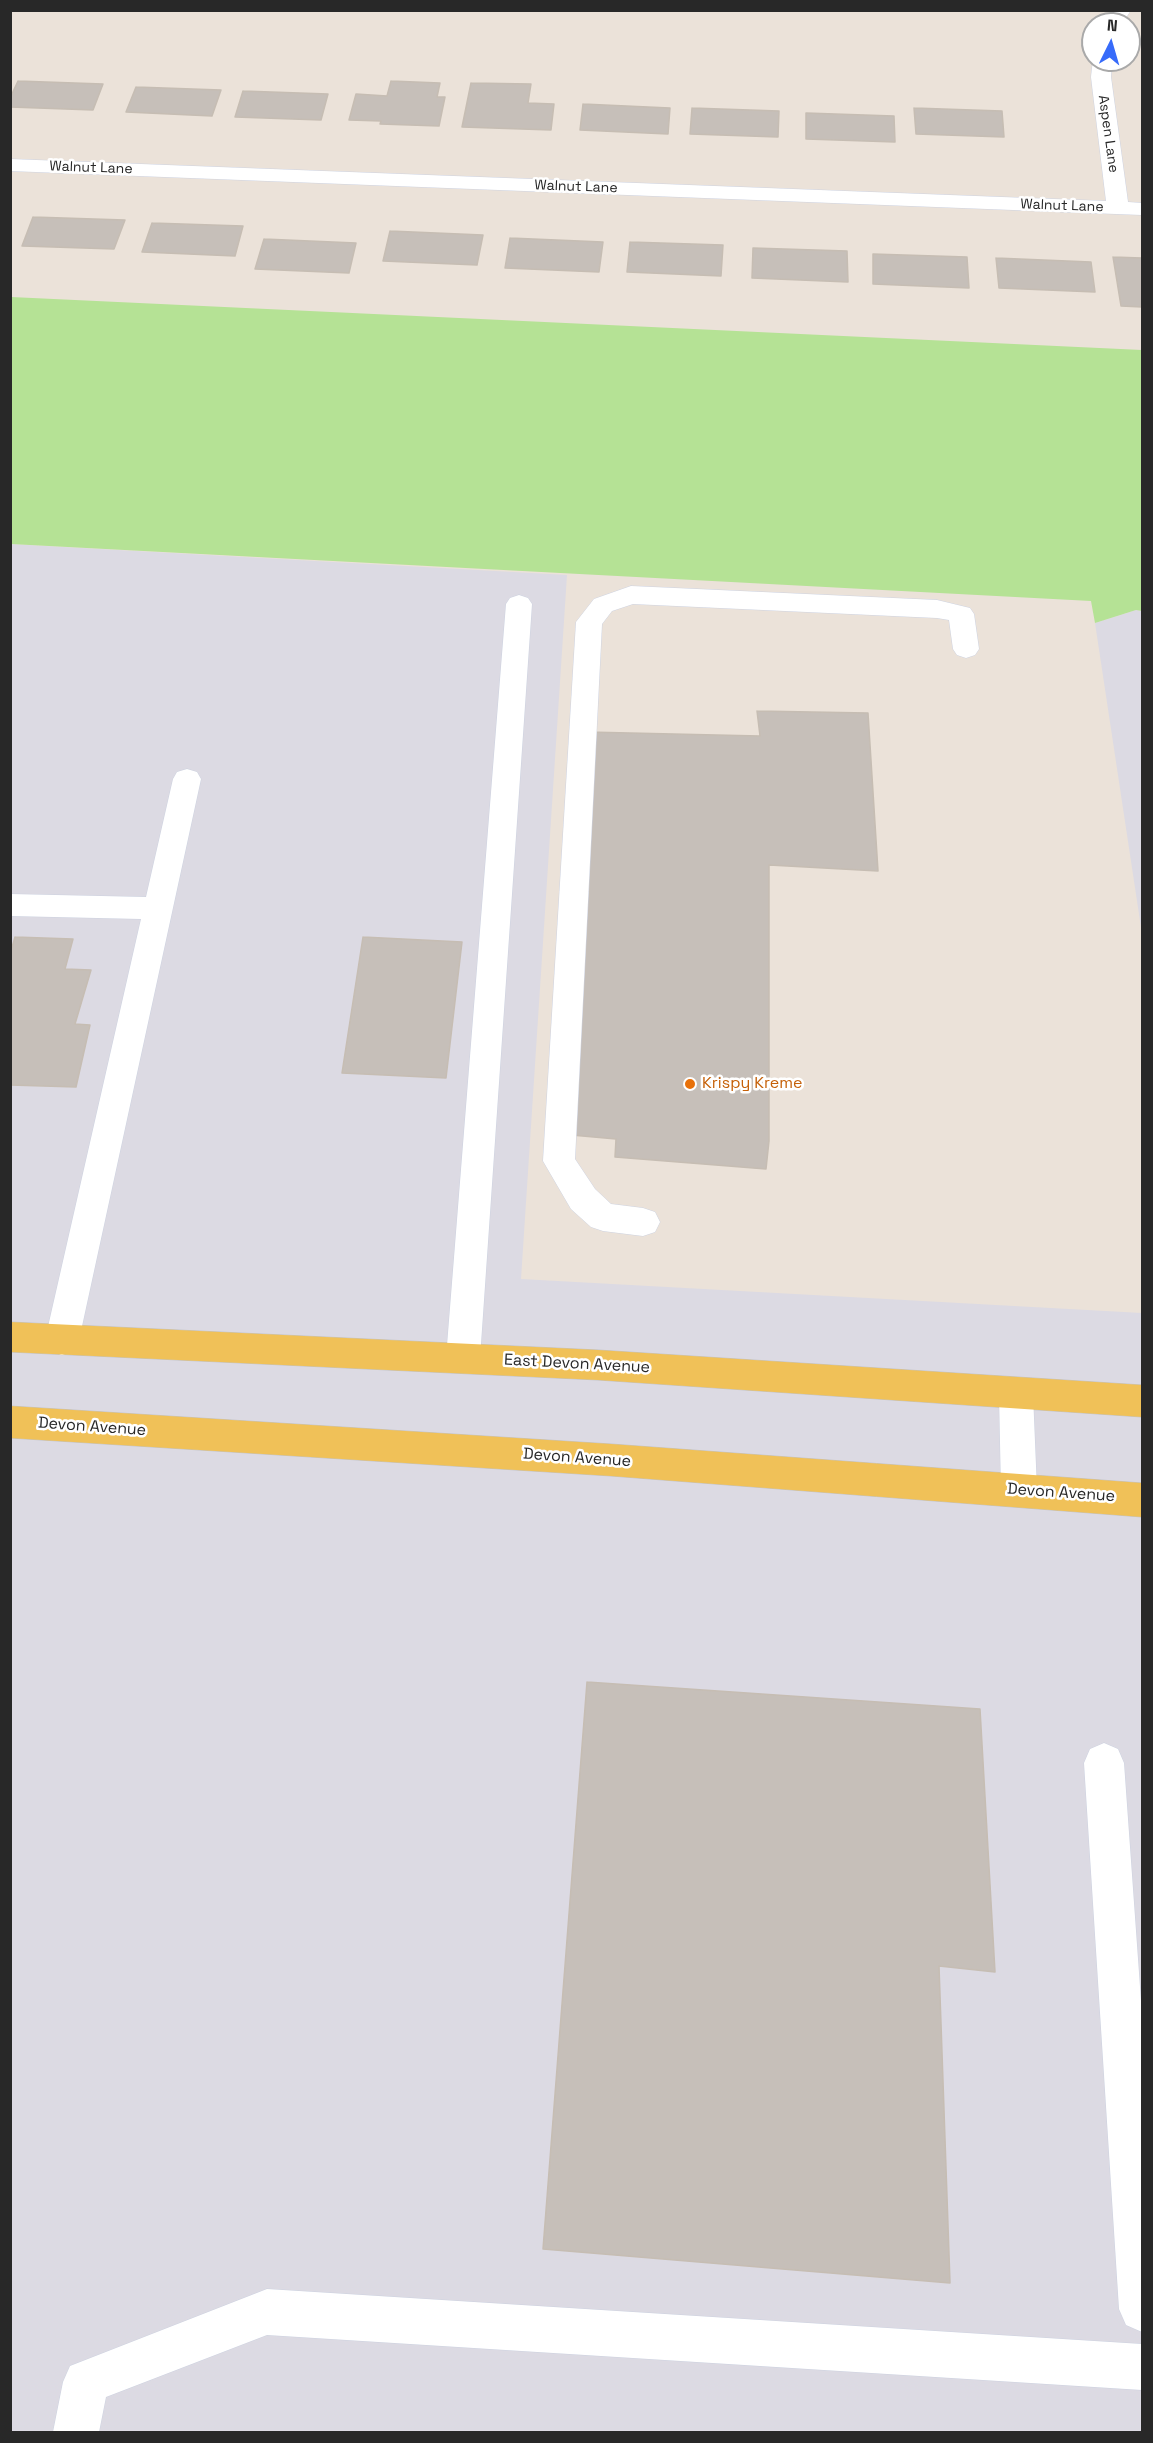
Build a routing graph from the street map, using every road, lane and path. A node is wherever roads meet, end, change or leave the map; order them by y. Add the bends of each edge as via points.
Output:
1 (1101, 72) edge
2 (10, 165) edge
3 (1118, 208) junction
4 (1143, 209) edge
5 (519, 604) dead end
6 (966, 649) dead end
7 (187, 779) dead end
8 (10, 904) edge
9 (158, 908) junction
10 (643, 1222) dead end
11 (10, 1337) edge
12 (62, 1340) junction
13 (463, 1359) junction
14 (1016, 1394) junction
15 (1143, 1401) edge
16 (10, 1422) edge
17 (1019, 1490) junction
18 (1143, 1500) edge
19 (1104, 1763) dead end
20 (1143, 2309) edge
21 (1143, 2367) edge
22 (76, 2433) edge

1 - 3 street, Aspen Lane
2 - 3 street, Walnut Lane
3 - 4 street, Walnut Lane
5 - 13 street
6 - 10 street via 961,614 937,609 631,595 603,605 589,622 559,1161 583,1199 603,1217
7 - 9 street
8 - 9 street
9 - 12 street
11 - 12 main road, East Devon Avenue
12 - 13 main road, East Devon Avenue
13 - 14 main road, East Devon Avenue via 610,1365
14 - 15 main road, East Devon Avenue
14 - 17 street
16 - 17 main road, Devon Avenue
17 - 18 main road, Devon Avenue
19 - 20 street
21 - 22 street via 267,2312 86,2382

